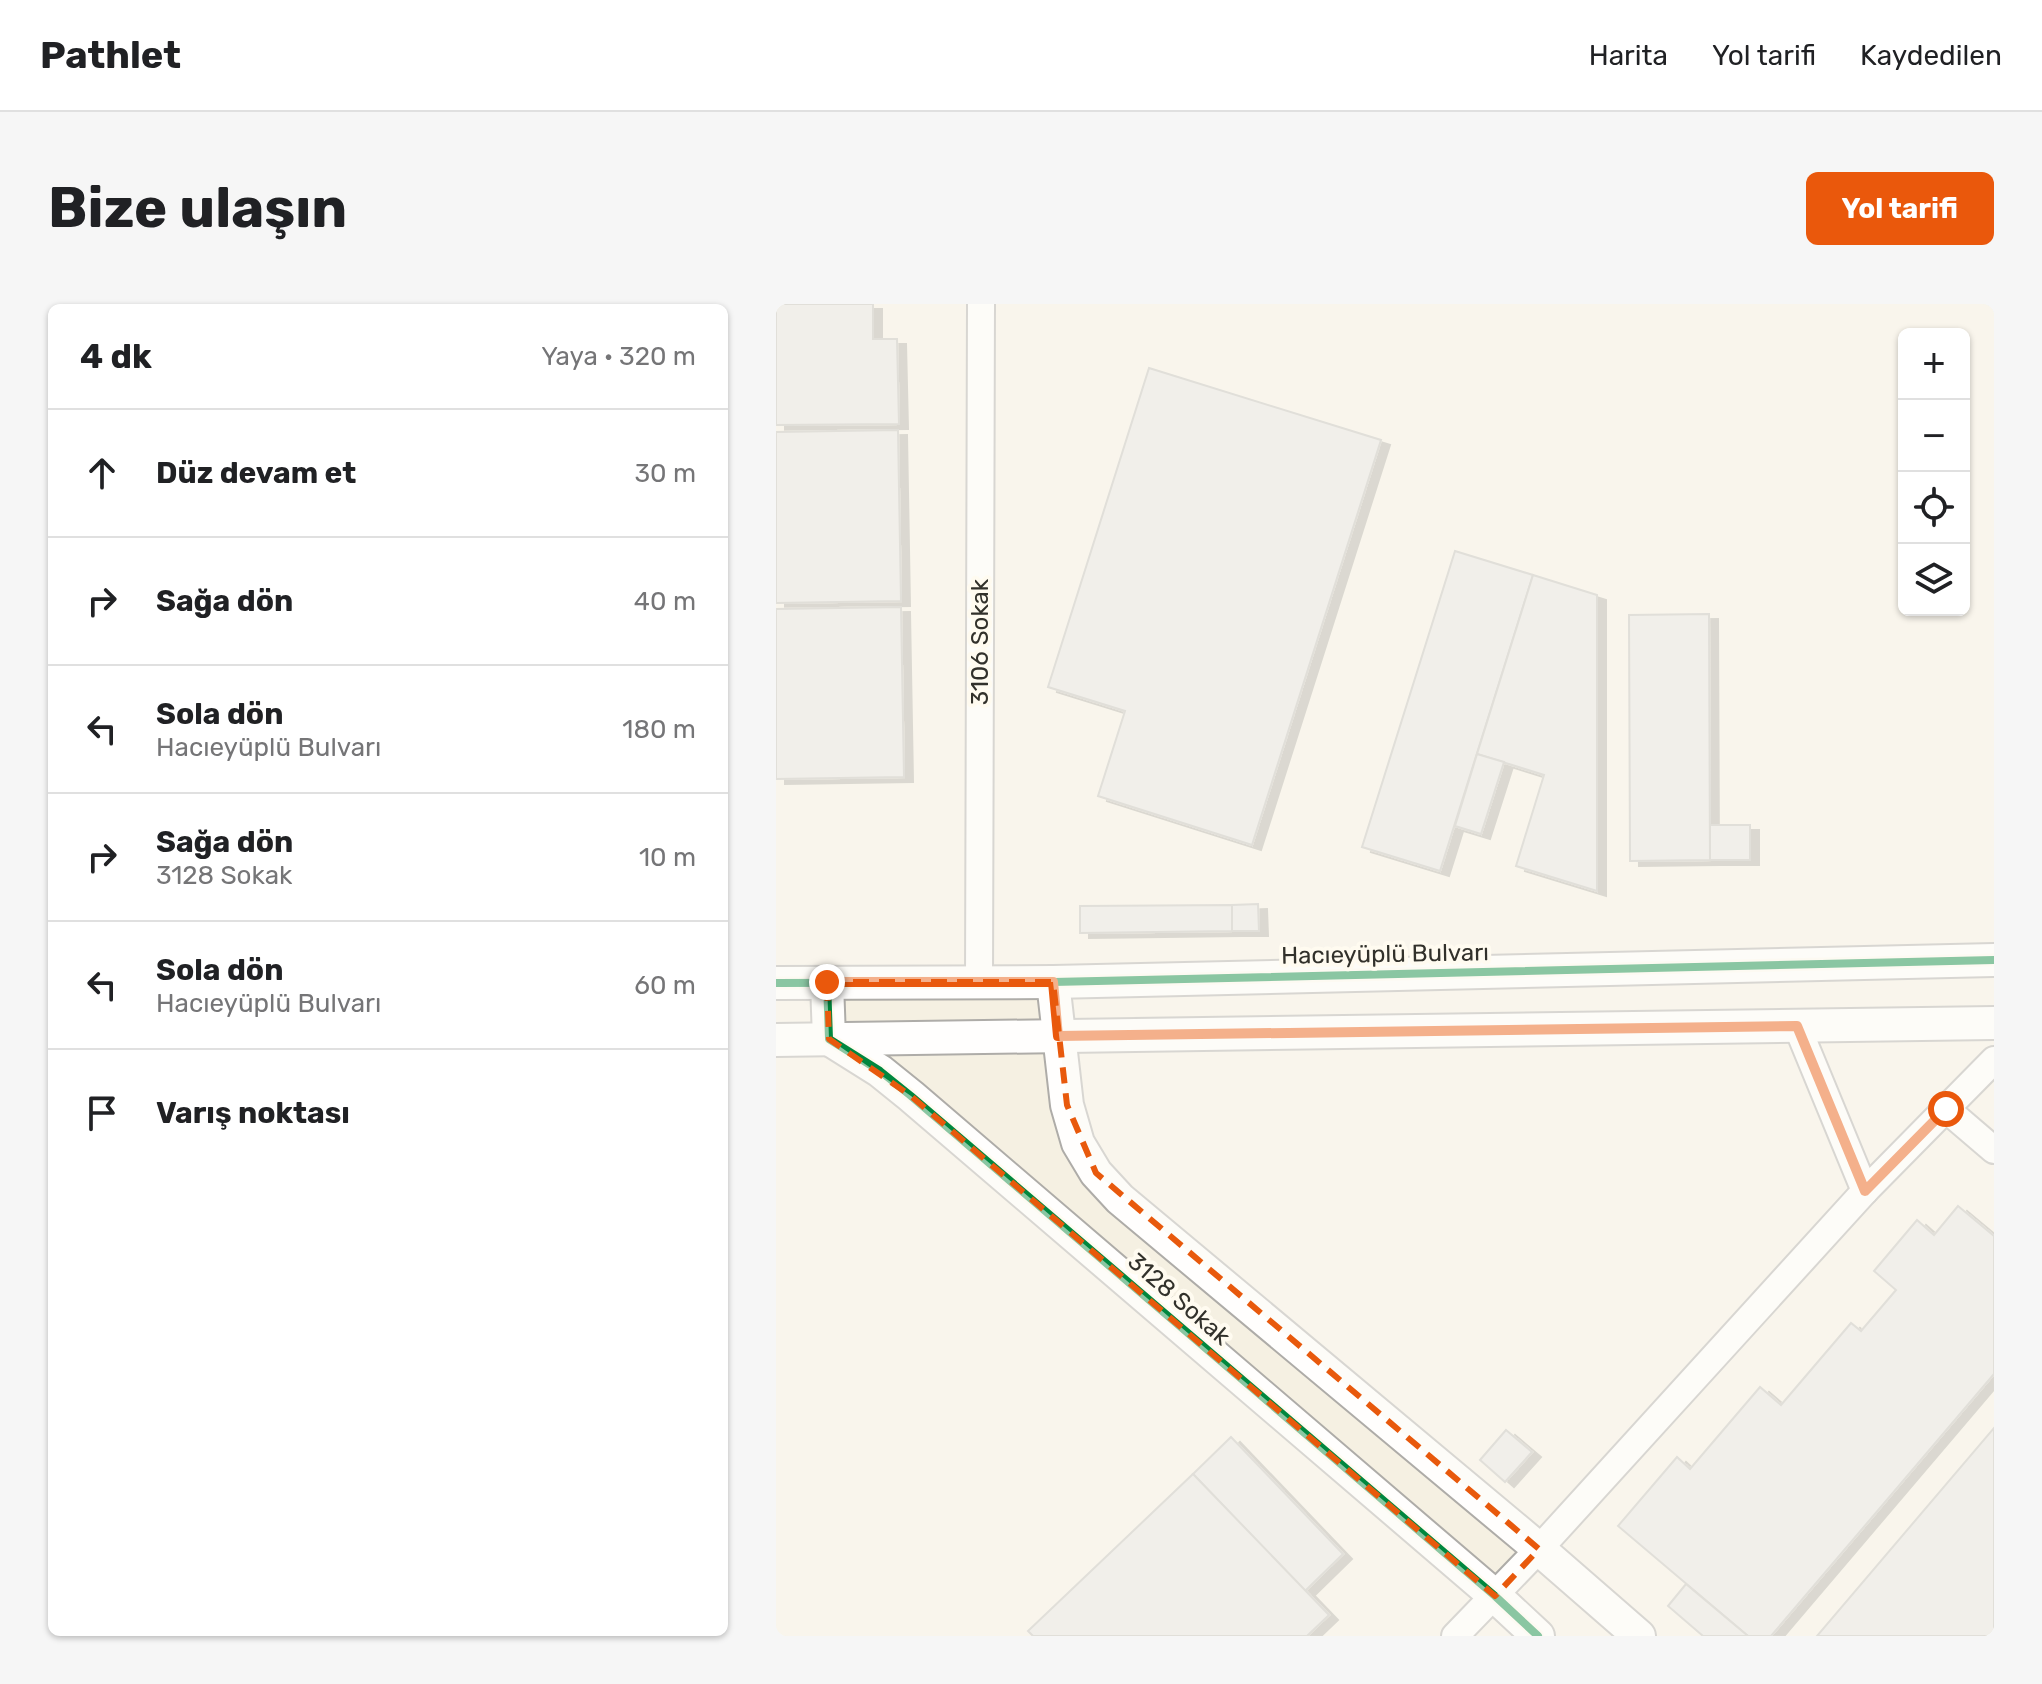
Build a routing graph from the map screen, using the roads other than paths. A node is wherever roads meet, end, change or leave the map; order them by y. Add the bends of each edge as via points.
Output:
1 (981, 304) edge
2 (1994, 960) edge
3 (979, 981) junction
4 (827, 982) junction
5 (1053, 982) junction
6 (776, 983) edge
7 (1994, 1023) edge
8 (1797, 1026) junction
9 (1058, 1036) junction
10 (829, 1039) junction
11 (776, 1040) edge
12 (1994, 1060) edge
13 (1946, 1109) junction
14 (1994, 1150) edge
15 (1865, 1191) junction
16 (1539, 1549) junction
17 (1495, 1596) junction
18 (1455, 1636) edge
19 (1538, 1636) edge
20 (1639, 1636) edge

1 - 3 street, 3106 Sokak
2 - 5 street, Hacıeyüplü Bulvarı
3 - 4 street, Hacıeyüplü Bulvarı
3 - 5 street, Hacıeyüplü Bulvarı
4 - 6 street, Hacıeyüplü Bulvarı
4 - 10 street
5 - 9 street, 3128 Sokak
7 - 8 street
8 - 9 street
8 - 15 street
9 - 10 street
9 - 16 street, 3128 Sokak via 1078,1143 1104,1182
10 - 11 street
10 - 17 street, 3128 Sokak via 911,1096
12 - 13 street
13 - 14 street
13 - 15 street
15 - 16 street
16 - 17 street
16 - 20 street, 3128 Sokak
17 - 18 street
17 - 19 street, 3128 Sokak

